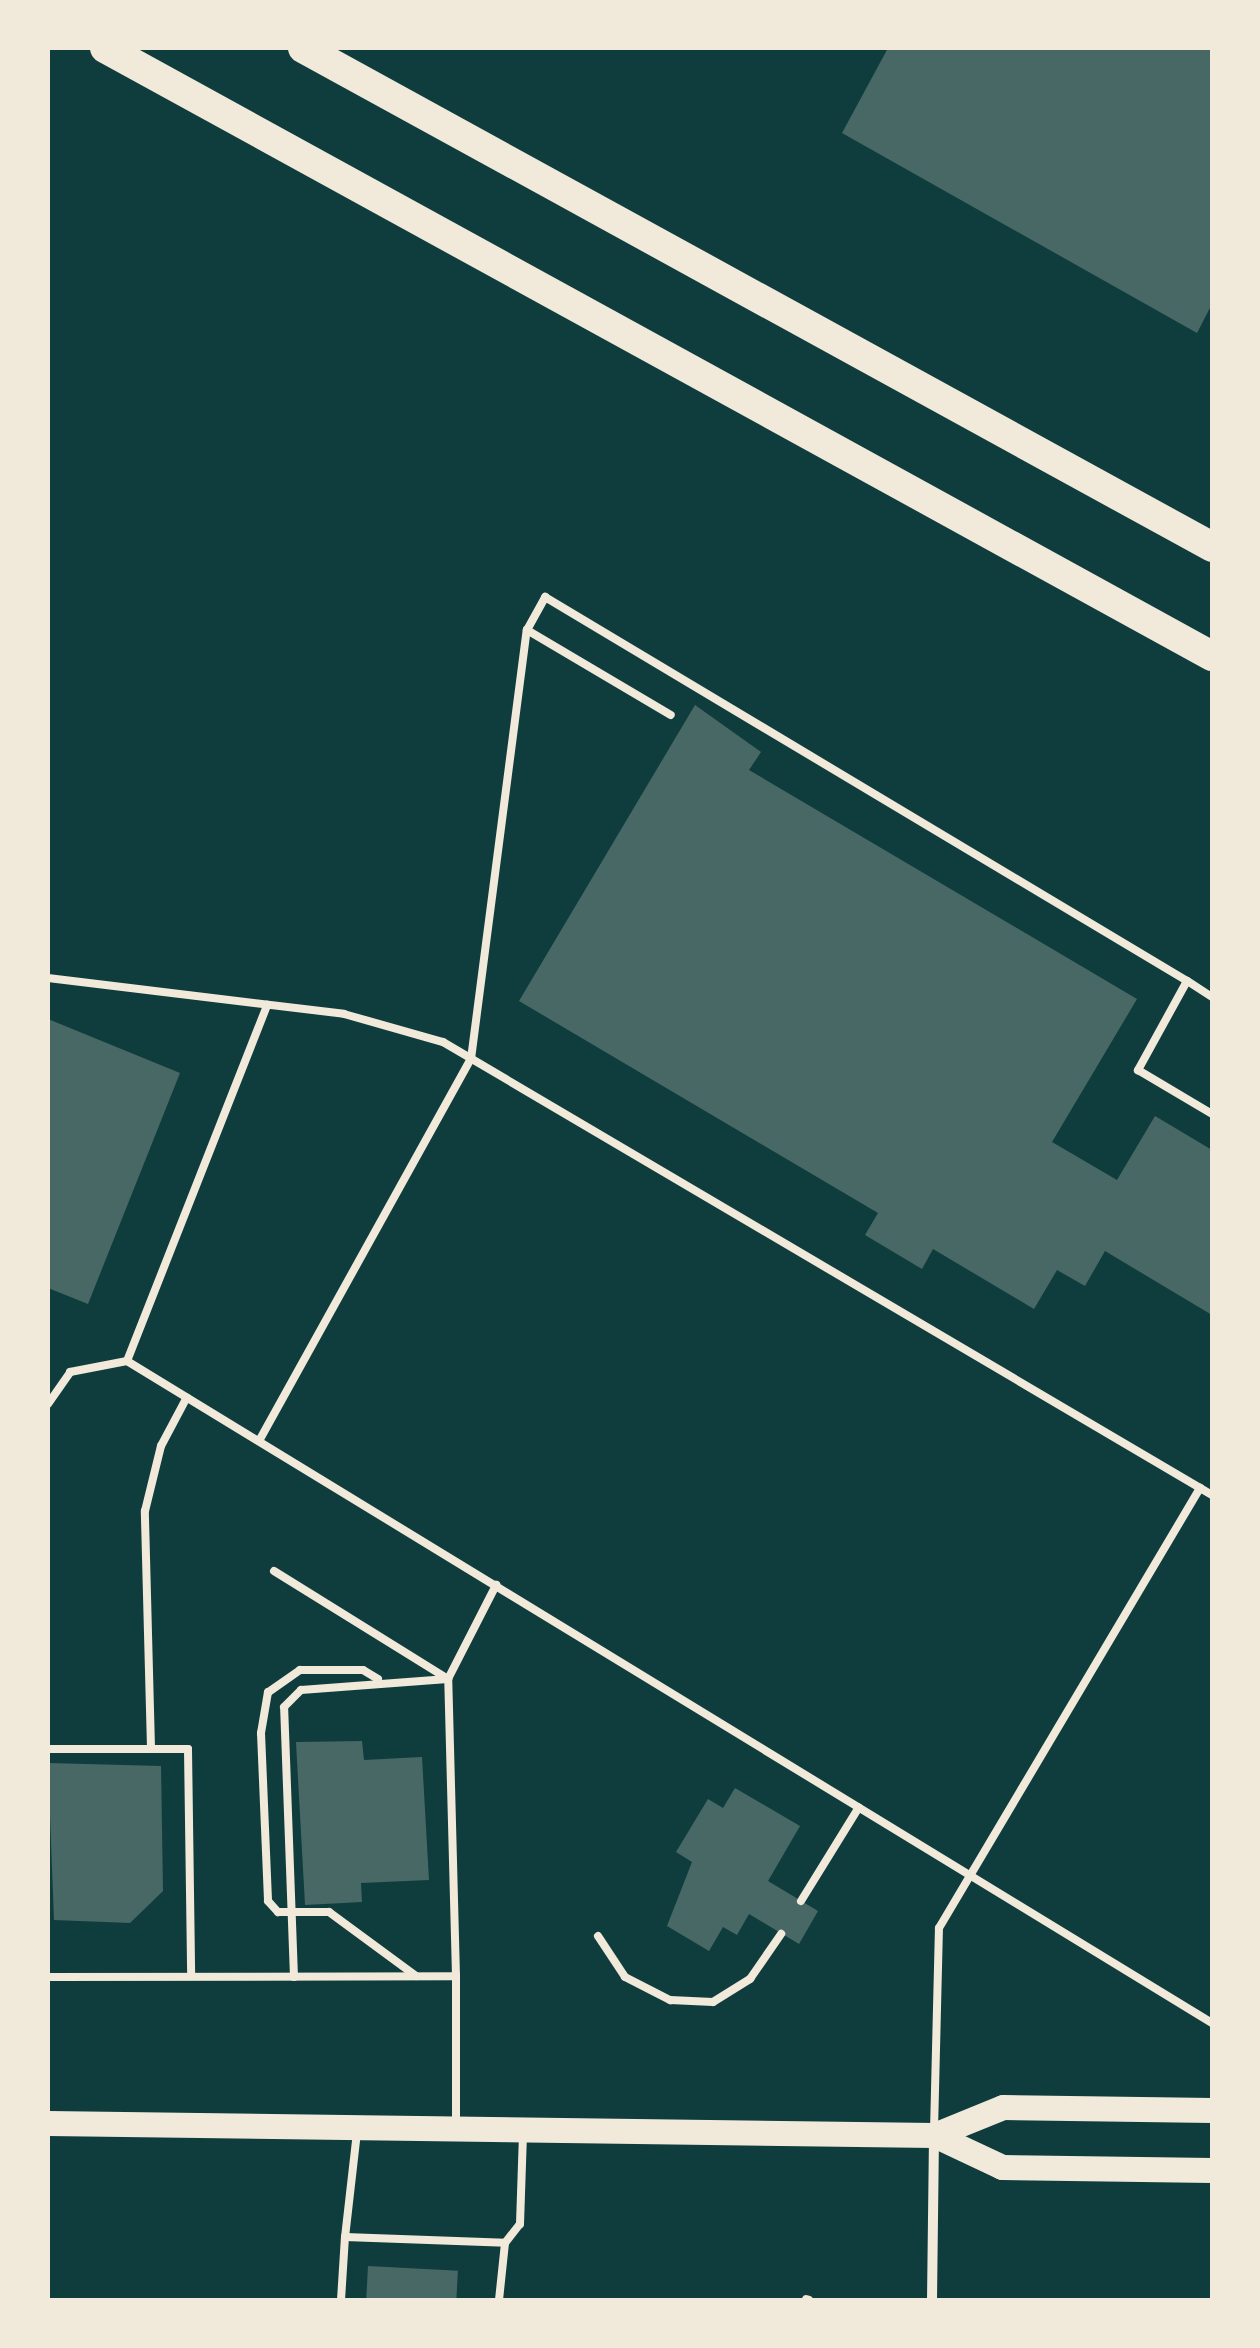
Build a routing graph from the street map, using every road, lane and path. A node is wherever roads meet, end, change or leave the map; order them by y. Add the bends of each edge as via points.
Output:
1 (105, 48) edge
2 (303, 48) edge
3 (1212, 547) edge
4 (528, 630) junction
5 (1212, 656) edge
6 (671, 715) dead end
7 (48, 978) edge
8 (1187, 982) junction
9 (1212, 997) edge
10 (267, 1004) junction
11 (471, 1059) junction
12 (1212, 1114) edge
13 (128, 1361) junction
14 (187, 1397) junction
15 (48, 1404) edge
16 (259, 1440) junction
17 (1200, 1488) junction
18 (1212, 1495) edge
19 (274, 1570) dead end
20 (496, 1585) junction
21 (378, 1679) junction
22 (448, 1679) junction
23 (151, 1748) junction
24 (48, 1749) edge
25 (858, 1806) junction
26 (969, 1874) junction
27 (801, 1901) dead end
28 (292, 1912) junction
29 (781, 1934) dead end
30 (598, 1936) dead end
31 (191, 1976) junction
32 (416, 1976) junction
33 (456, 1976) junction
34 (48, 1977) edge
35 (294, 1977) junction
36 (1212, 2023) edge
37 (1212, 2110) edge
38 (48, 2123) edge
39 (358, 2127) junction
40 (524, 2128) junction
41 (456, 2129) junction
42 (934, 2134) junction
43 (1212, 2170) edge
44 (345, 2237) junction
45 (505, 2244) junction
46 (340, 2300) edge
47 (499, 2300) edge
48 (932, 2300) edge

1 - 5 highway
2 - 3 highway
4 - 6 lane
4 - 8 lane via 545,597
4 - 11 lane
7 - 10 lane
8 - 9 lane
8 - 12 lane via 1138,1070
10 - 11 lane via 344,1014
10 - 13 lane
11 - 16 lane
11 - 17 lane
13 - 14 lane
13 - 15 lane via 70,1372
14 - 16 lane
14 - 23 lane via 161,1446 145,1512
16 - 20 lane
17 - 18 lane
17 - 26 lane
19 - 22 lane
20 - 22 lane
20 - 25 lane
21 - 22 lane
21 - 28 lane via 301,1690 284,1708
21 - 28 lane via 364,1670 300,1670 268,1692 261,1733 268,1901
22 - 33 lane
23 - 24 lane
23 - 31 lane via 188,1749
25 - 26 lane
25 - 27 lane
26 - 36 lane
26 - 42 lane via 935,1946
28 - 32 lane via 328,1912
28 - 35 lane
29 - 30 lane via 750,1979 713,2002 670,2000 625,1977
31 - 34 lane
31 - 35 lane
32 - 33 lane
32 - 35 lane
33 - 41 lane
37 - 42 main road via 1002,2107
38 - 39 main road
39 - 41 main road
39 - 44 lane
40 - 41 main road
40 - 42 main road
40 - 45 lane via 520,2224
42 - 43 main road via 1002,2167
42 - 48 street
44 - 45 lane
44 - 46 lane
45 - 47 lane

